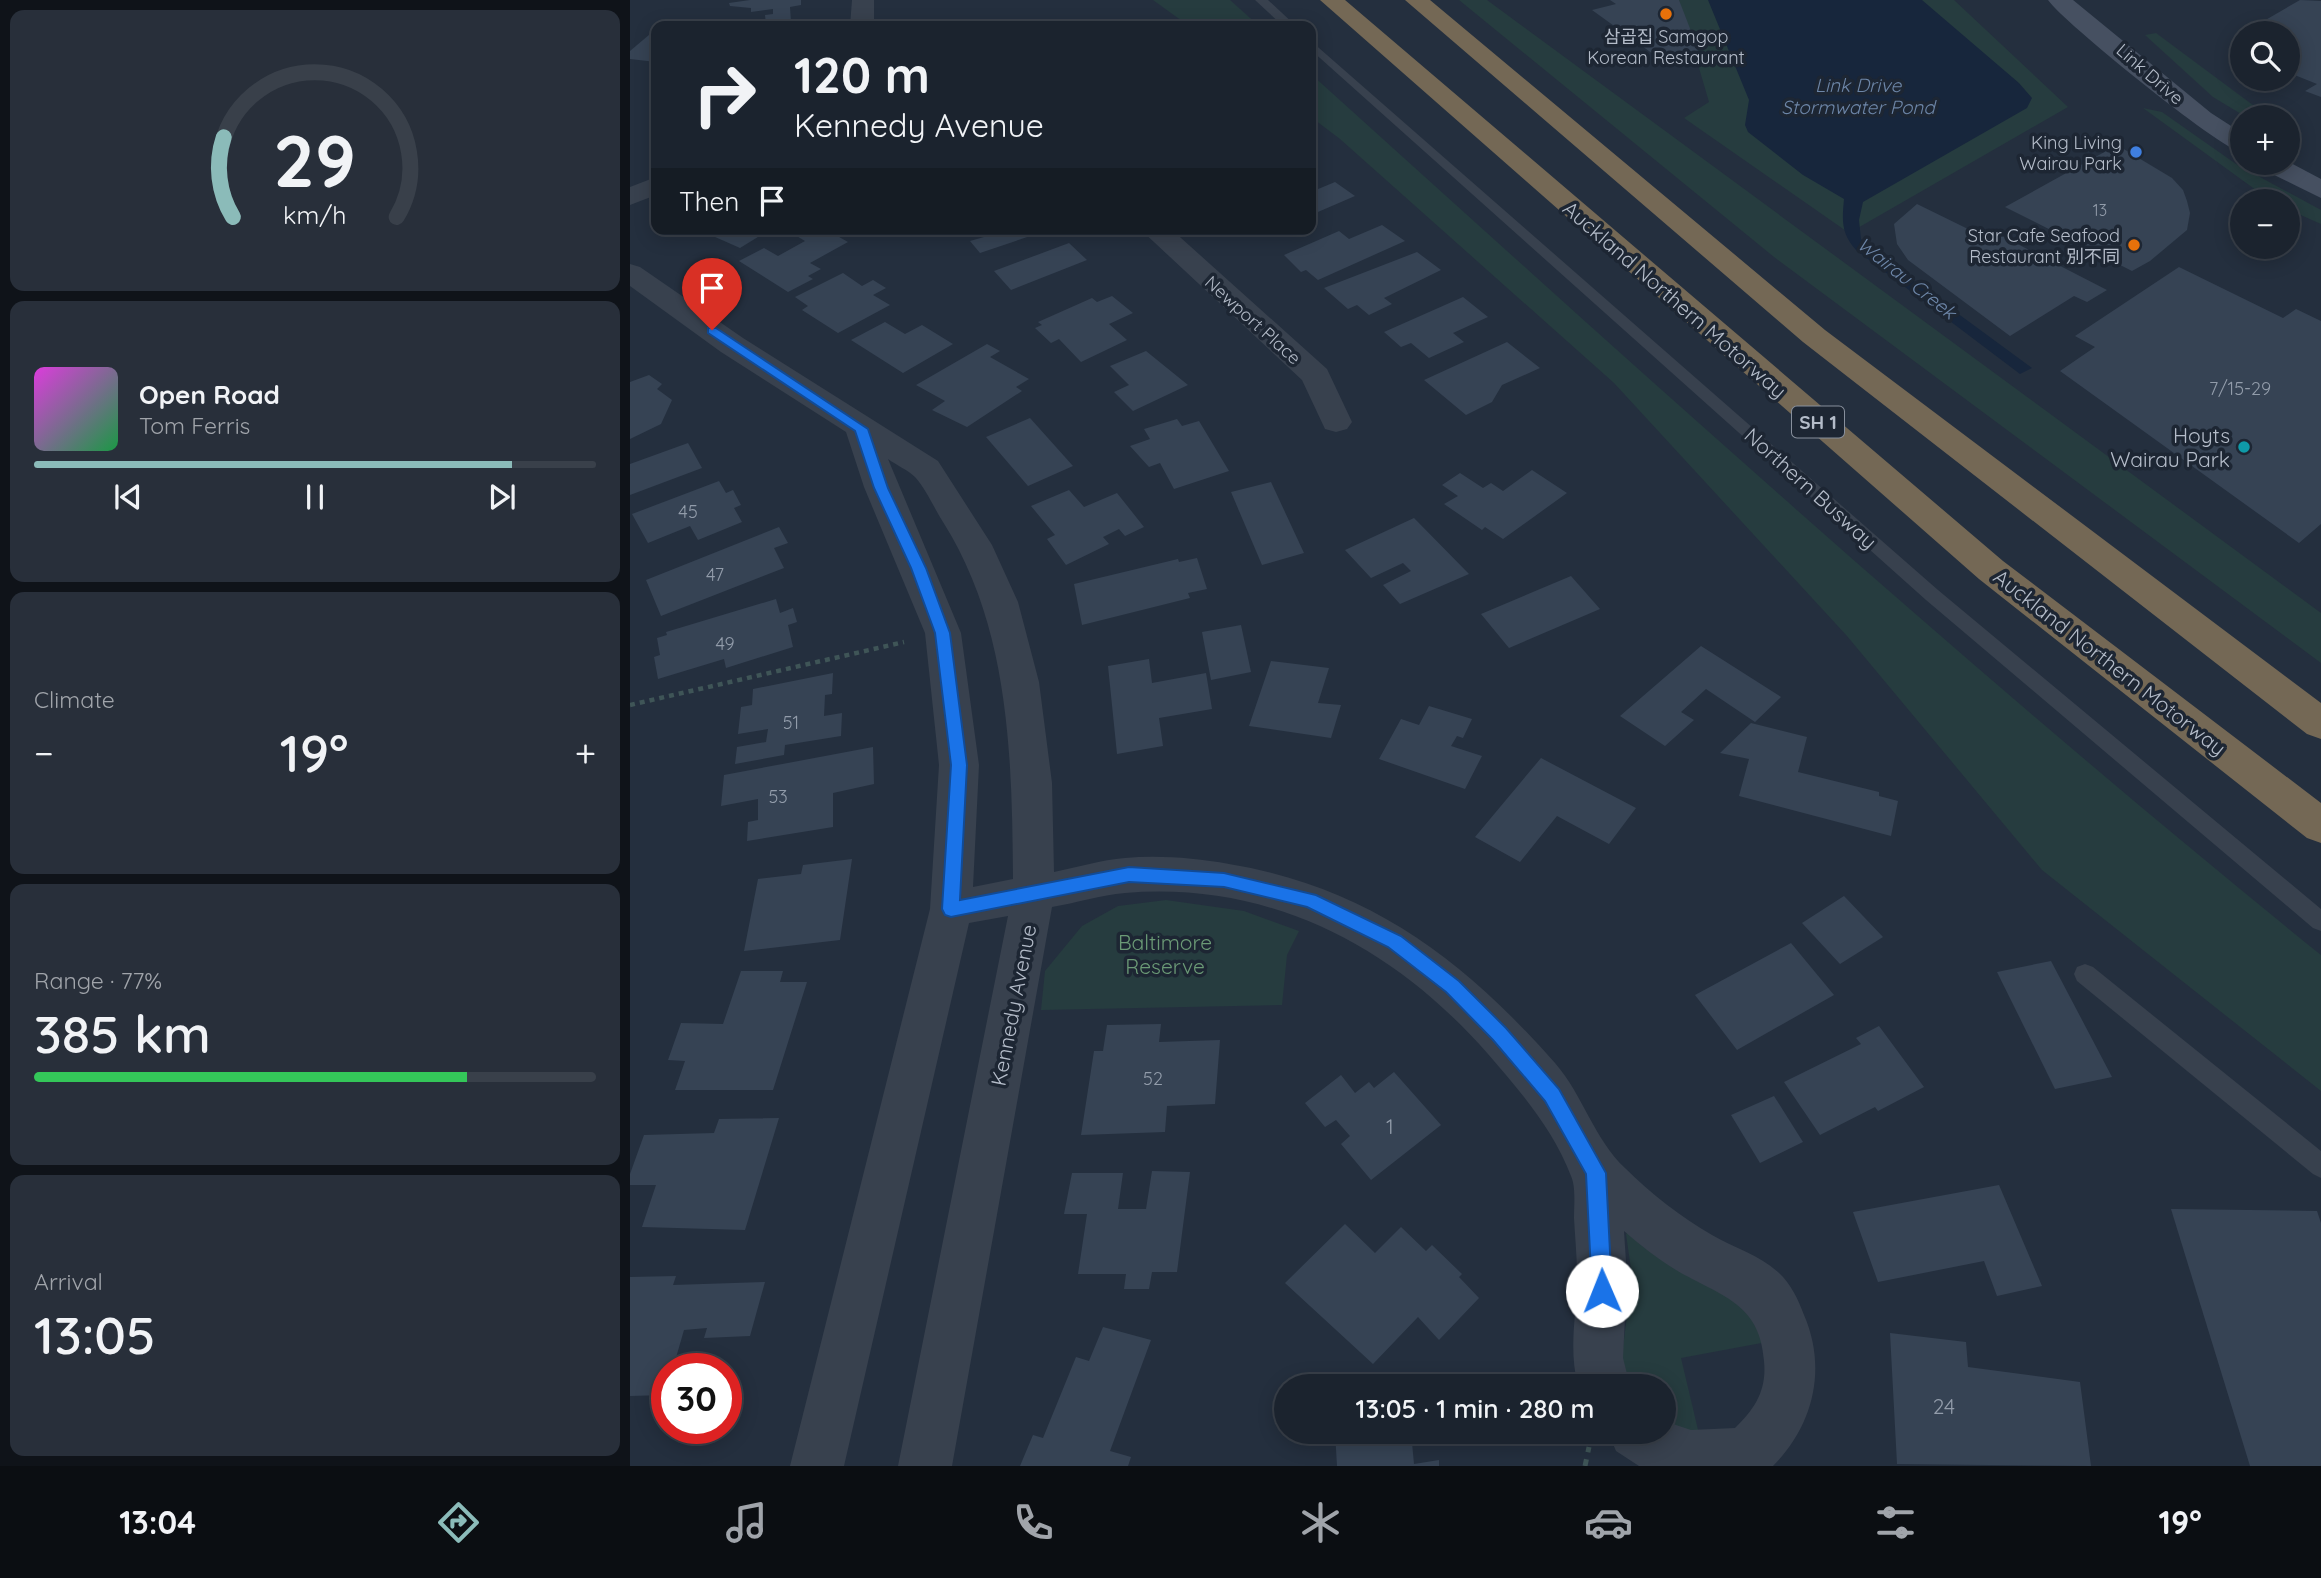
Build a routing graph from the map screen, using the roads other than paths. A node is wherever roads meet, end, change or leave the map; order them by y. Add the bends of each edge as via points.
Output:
1 (863, 0) edge
2 (1261, 0) edge
3 (1331, 0) edge
4 (1416, 0) edge
5 (2059, 0) edge
6 (862, 21) edge
7 (1284, 21) edge
8 (1316, 48) edge
9 (2230, 137) edge
10 (2293, 175) edge
11 (651, 187) edge
12 (2321, 190) edge
13 (630, 197) edge
14 (1161, 235) edge
15 (630, 272) edge
16 (1336, 422) dead end
17 (861, 429) junction
18 (2321, 724) edge
19 (2321, 826) edge
20 (1034, 893) junction
21 (951, 909) junction
22 (2321, 922) edge
23 (2085, 974) dead end
24 (2321, 1166) edge
25 (1596, 1173) junction
26 (1601, 1374) edge
27 (1652, 1444) edge
28 (817, 1466) edge
29 (925, 1466) edge

1 - 6 street
2 - 7 lane
3 - 19 highway, Auckland Northern Motorway / SH 1 via 1991,570
4 - 18 highway via 1814,336
5 - 9 main road, Link Drive
8 - 22 lane, Northern Busway via 1932,595
10 - 12 main road
11 - 13 street
14 - 16 street, Newport Place via 1316,376
15 - 17 street, Kennedy Avenue
17 - 20 street, Kennedy Avenue via 926,469 975,545 1000,602 1020,682 1032,783
17 - 21 street via 943,633 959,765
20 - 21 street
20 - 25 street via 1129,875 1224,880 1310,901 1395,941 1500,1034 1552,1095
20 - 29 street, Kennedy Avenue
21 - 28 street
23 - 24 lane
25 - 26 street via 1602,1277 1597,1358
25 - 27 street via 1692,1251 1741,1275 1760,1291 1775,1307 1791,1354 1788,1400 1763,1439 1747,1453 1726,1462 1695,1463 1668,1455

